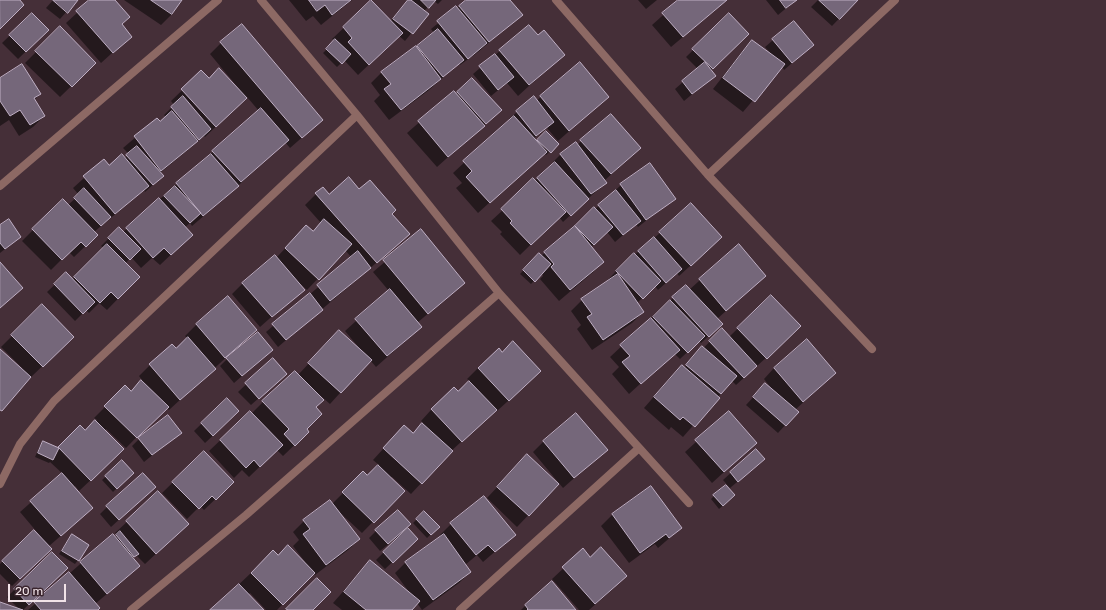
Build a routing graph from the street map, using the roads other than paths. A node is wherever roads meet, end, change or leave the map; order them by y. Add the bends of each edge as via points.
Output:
1 (218, 0) edge
2 (261, 0) edge
3 (556, 0) edge
4 (894, 0) edge
5 (357, 115) junction
6 (708, 175) junction
7 (0, 186) edge
8 (499, 293) junction
9 (872, 349) dead end
10 (639, 448) junction
11 (0, 484) edge
12 (689, 503) dead end
13 (131, 610) edge
14 (460, 610) edge

1 - 7 street
2 - 5 street
3 - 6 street
4 - 6 street
5 - 8 street
5 - 11 street via 54,401 20,444
6 - 9 street
8 - 10 street
8 - 13 street via 246,515
10 - 12 street
10 - 14 street

